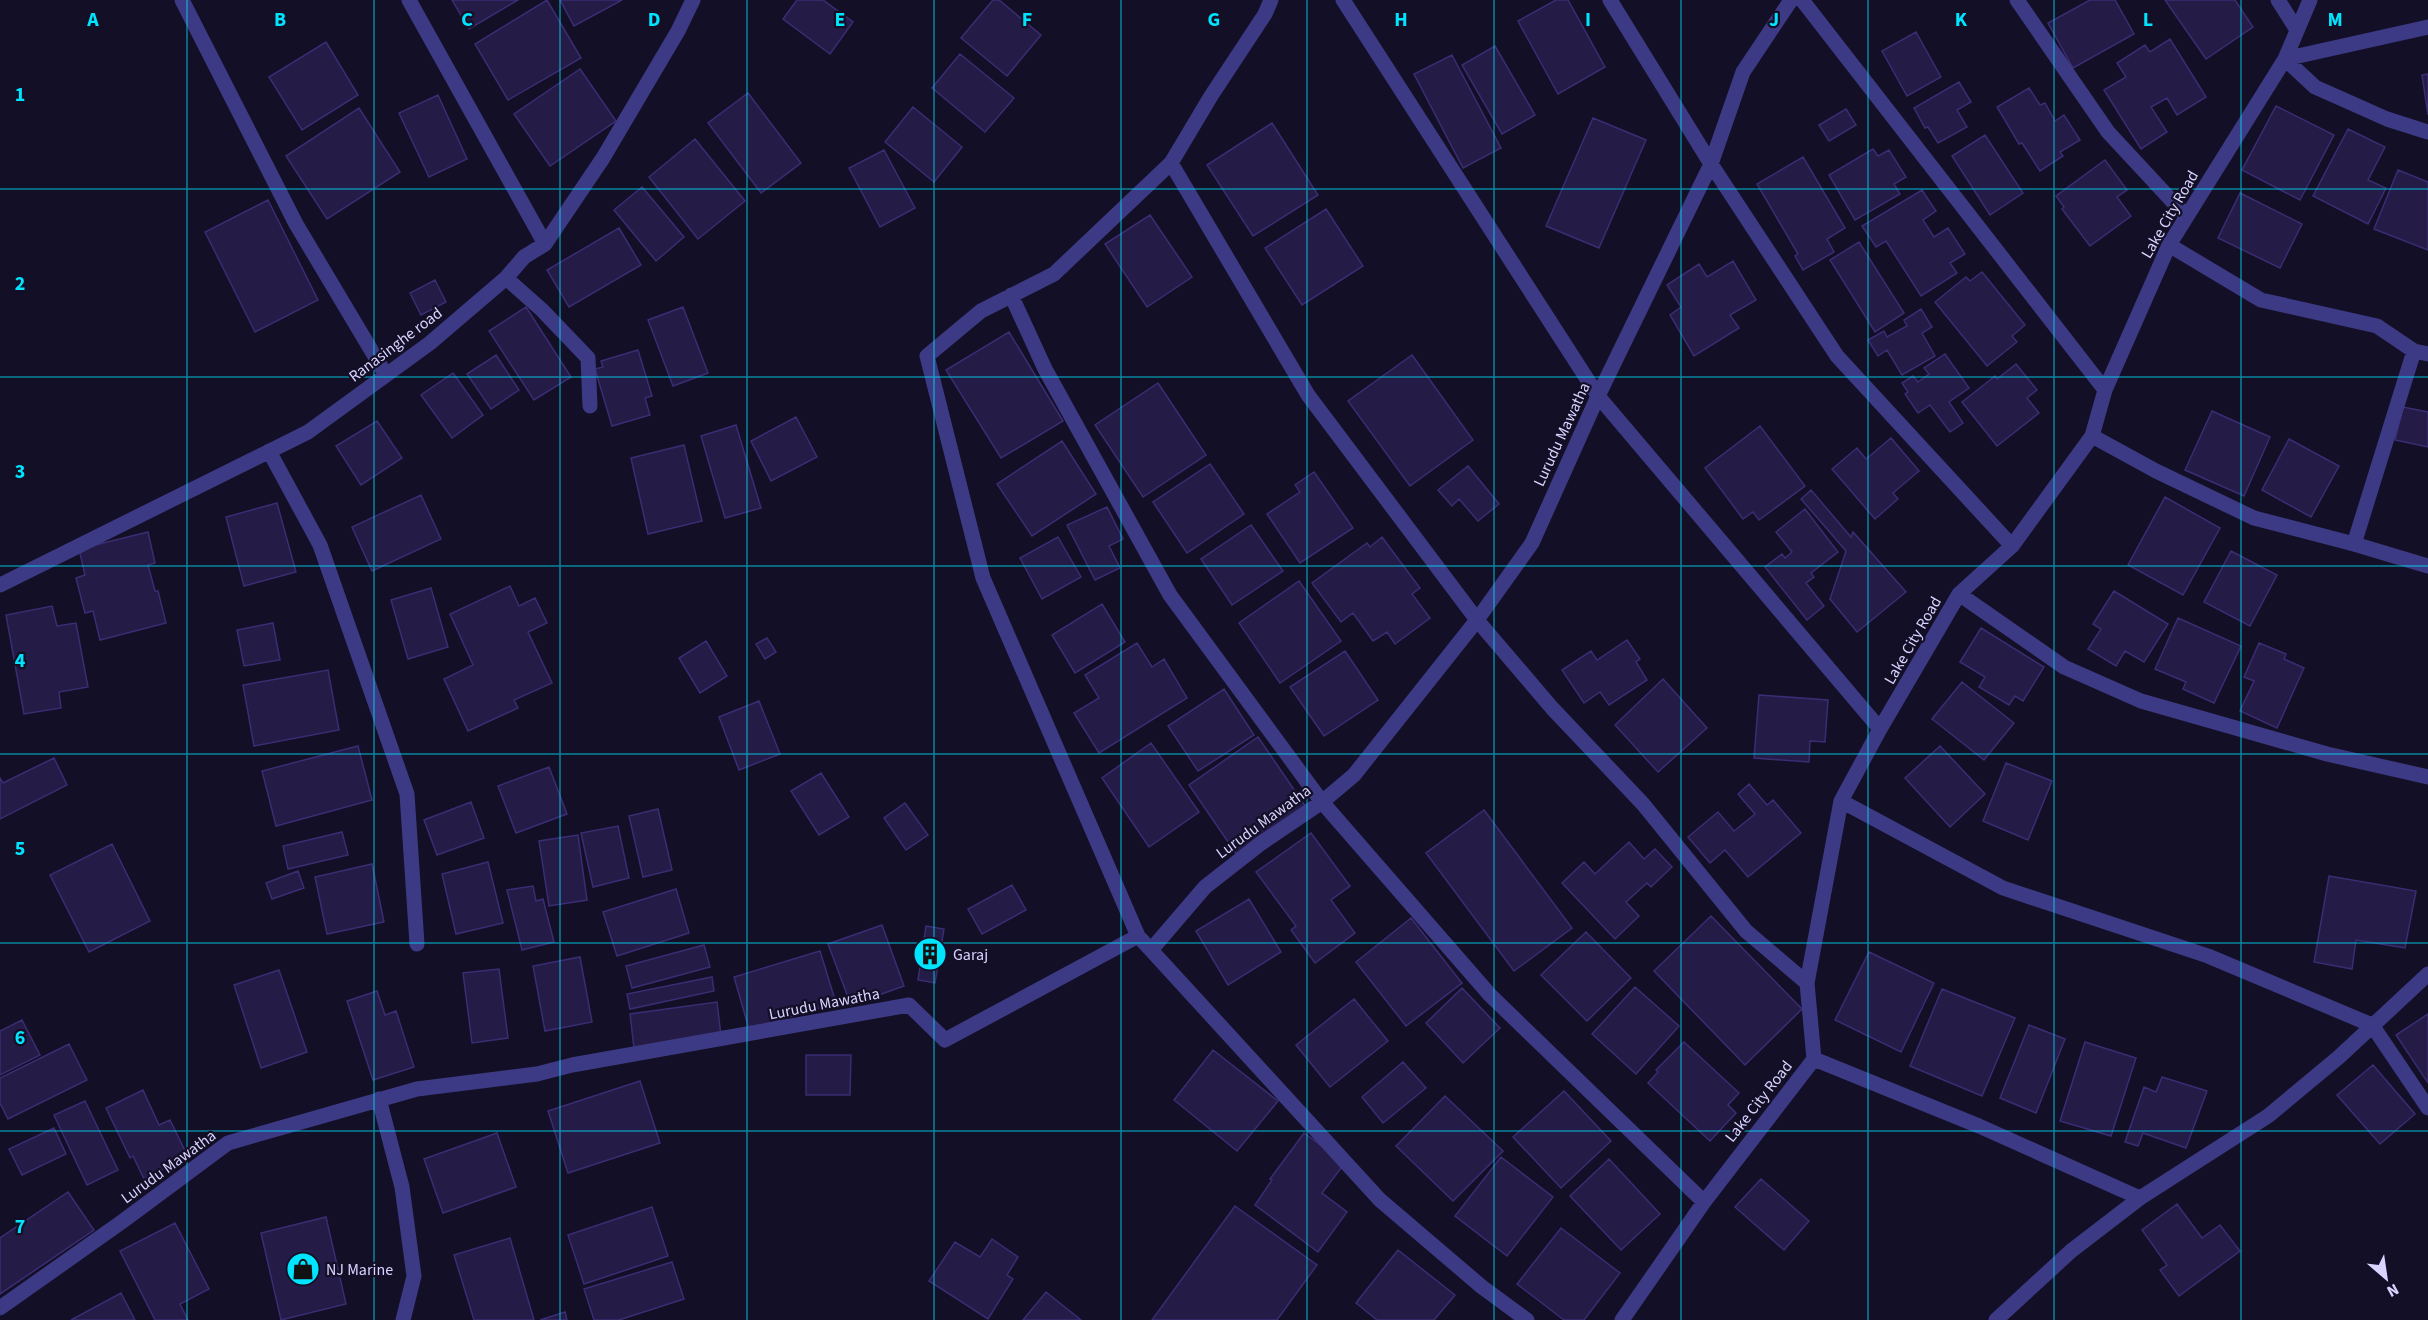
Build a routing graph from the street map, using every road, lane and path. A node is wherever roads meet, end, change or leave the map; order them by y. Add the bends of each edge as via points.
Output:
1 (182, 0) edge
2 (409, 0) edge
3 (693, 0) edge
4 (1271, 0) edge
5 (1343, 0) edge
6 (1610, 0) edge
7 (1791, 0) edge
8 (1802, 0) edge
9 (2018, 0) edge
10 (2278, 0) edge
11 (2310, 0) edge
12 (2428, 27) edge
13 (2297, 30) junction
14 (2284, 59) junction
15 (2428, 132) edge
16 (1170, 163) junction
17 (1711, 164) junction
18 (2186, 216) junction
19 (545, 244) junction
20 (2169, 245) junction
21 (506, 278) junction
22 (1011, 296) junction
23 (2421, 352) edge
24 (386, 375) junction
25 (2105, 390) junction
26 (1598, 396) junction
27 (590, 406) dead end
28 (2092, 436) junction
29 (269, 451) junction
30 (2354, 544) junction
31 (2012, 546) junction
32 (2428, 566) edge
33 (0, 585) edge
34 (1959, 594) junction
35 (1477, 620) junction
36 (1880, 729) junction
37 (2428, 777) edge
38 (1841, 801) junction
39 (1322, 802) junction
40 (1138, 936) junction
41 (417, 944) dead end
42 (1151, 950) junction
43 (2428, 974) edge
44 (1807, 983) junction
45 (2372, 1025) junction
46 (1814, 1059) junction
47 (379, 1099) junction
48 (2428, 1108) edge
49 (2140, 1198) junction
50 (1704, 1202) junction
51 (0, 1308) edge
52 (406, 1319) edge
53 (1527, 1320) edge
54 (1622, 1320) edge
55 (1996, 1320) edge

1 - 24 street via 296,224
2 - 19 street
3 - 19 street, Ranasinghe road via 603,158
4 - 16 street
5 - 26 street
6 - 17 street
7 - 17 street, Lurudu Mawatha via 1743,72
8 - 25 street
9 - 18 street via 2108,132
10 - 13 street
11 - 13 street, Lake City Road
12 - 14 street
13 - 14 street, Lake City Road
14 - 15 street via 2314,87
14 - 18 street, Lake City Road
16 - 22 street via 1054,274
16 - 35 street via 1308,396
17 - 26 street, Lurudu Mawatha
17 - 31 street via 1837,356
18 - 20 street, Lake City Road
19 - 21 street, Ranasinghe road via 524,256
20 - 23 street via 2261,300 2377,326
20 - 25 street, Lake City Road
21 - 24 street, Ranasinghe road
21 - 27 street via 588,358
22 - 39 street via 1045,369 1170,595
22 - 40 street via 981,310 927,356 983,578
23 - 30 street
24 - 29 street, Ranasinghe road via 308,432
25 - 28 street, Lake City Road
26 - 35 street, Lurudu Mawatha via 1532,543
26 - 36 street
28 - 30 street via 2254,518
28 - 31 street, Lake City Road
29 - 33 street, Ranasinghe road
29 - 41 street via 320,545 407,795
30 - 32 street
31 - 34 street, Lake City Road
34 - 36 street, Lake City Road
34 - 37 street via 2064,667 2141,701 2327,754
35 - 39 street, Lurudu Mawatha via 1354,775
35 - 44 street via 1552,708 1643,804 1746,931
36 - 38 street, Lake City Road
38 - 44 street, Lake City Road
38 - 45 street via 2003,888 2208,956
39 - 42 street, Lurudu Mawatha via 1205,887
39 - 50 street via 1490,995
40 - 42 street
40 - 47 street, Lurudu Mawatha via 945,1040 909,1005 537,1074 417,1089
42 - 53 street via 1380,1200
43 - 45 street
44 - 46 street, Lake City Road
45 - 48 street
45 - 49 street via 2268,1116
46 - 49 street via 1979,1126
46 - 50 street, Lake City Road
47 - 51 street, Lurudu Mawatha via 228,1143
47 - 52 street via 402,1187 414,1276
49 - 55 street via 2072,1251
50 - 54 street, Lake City Road

